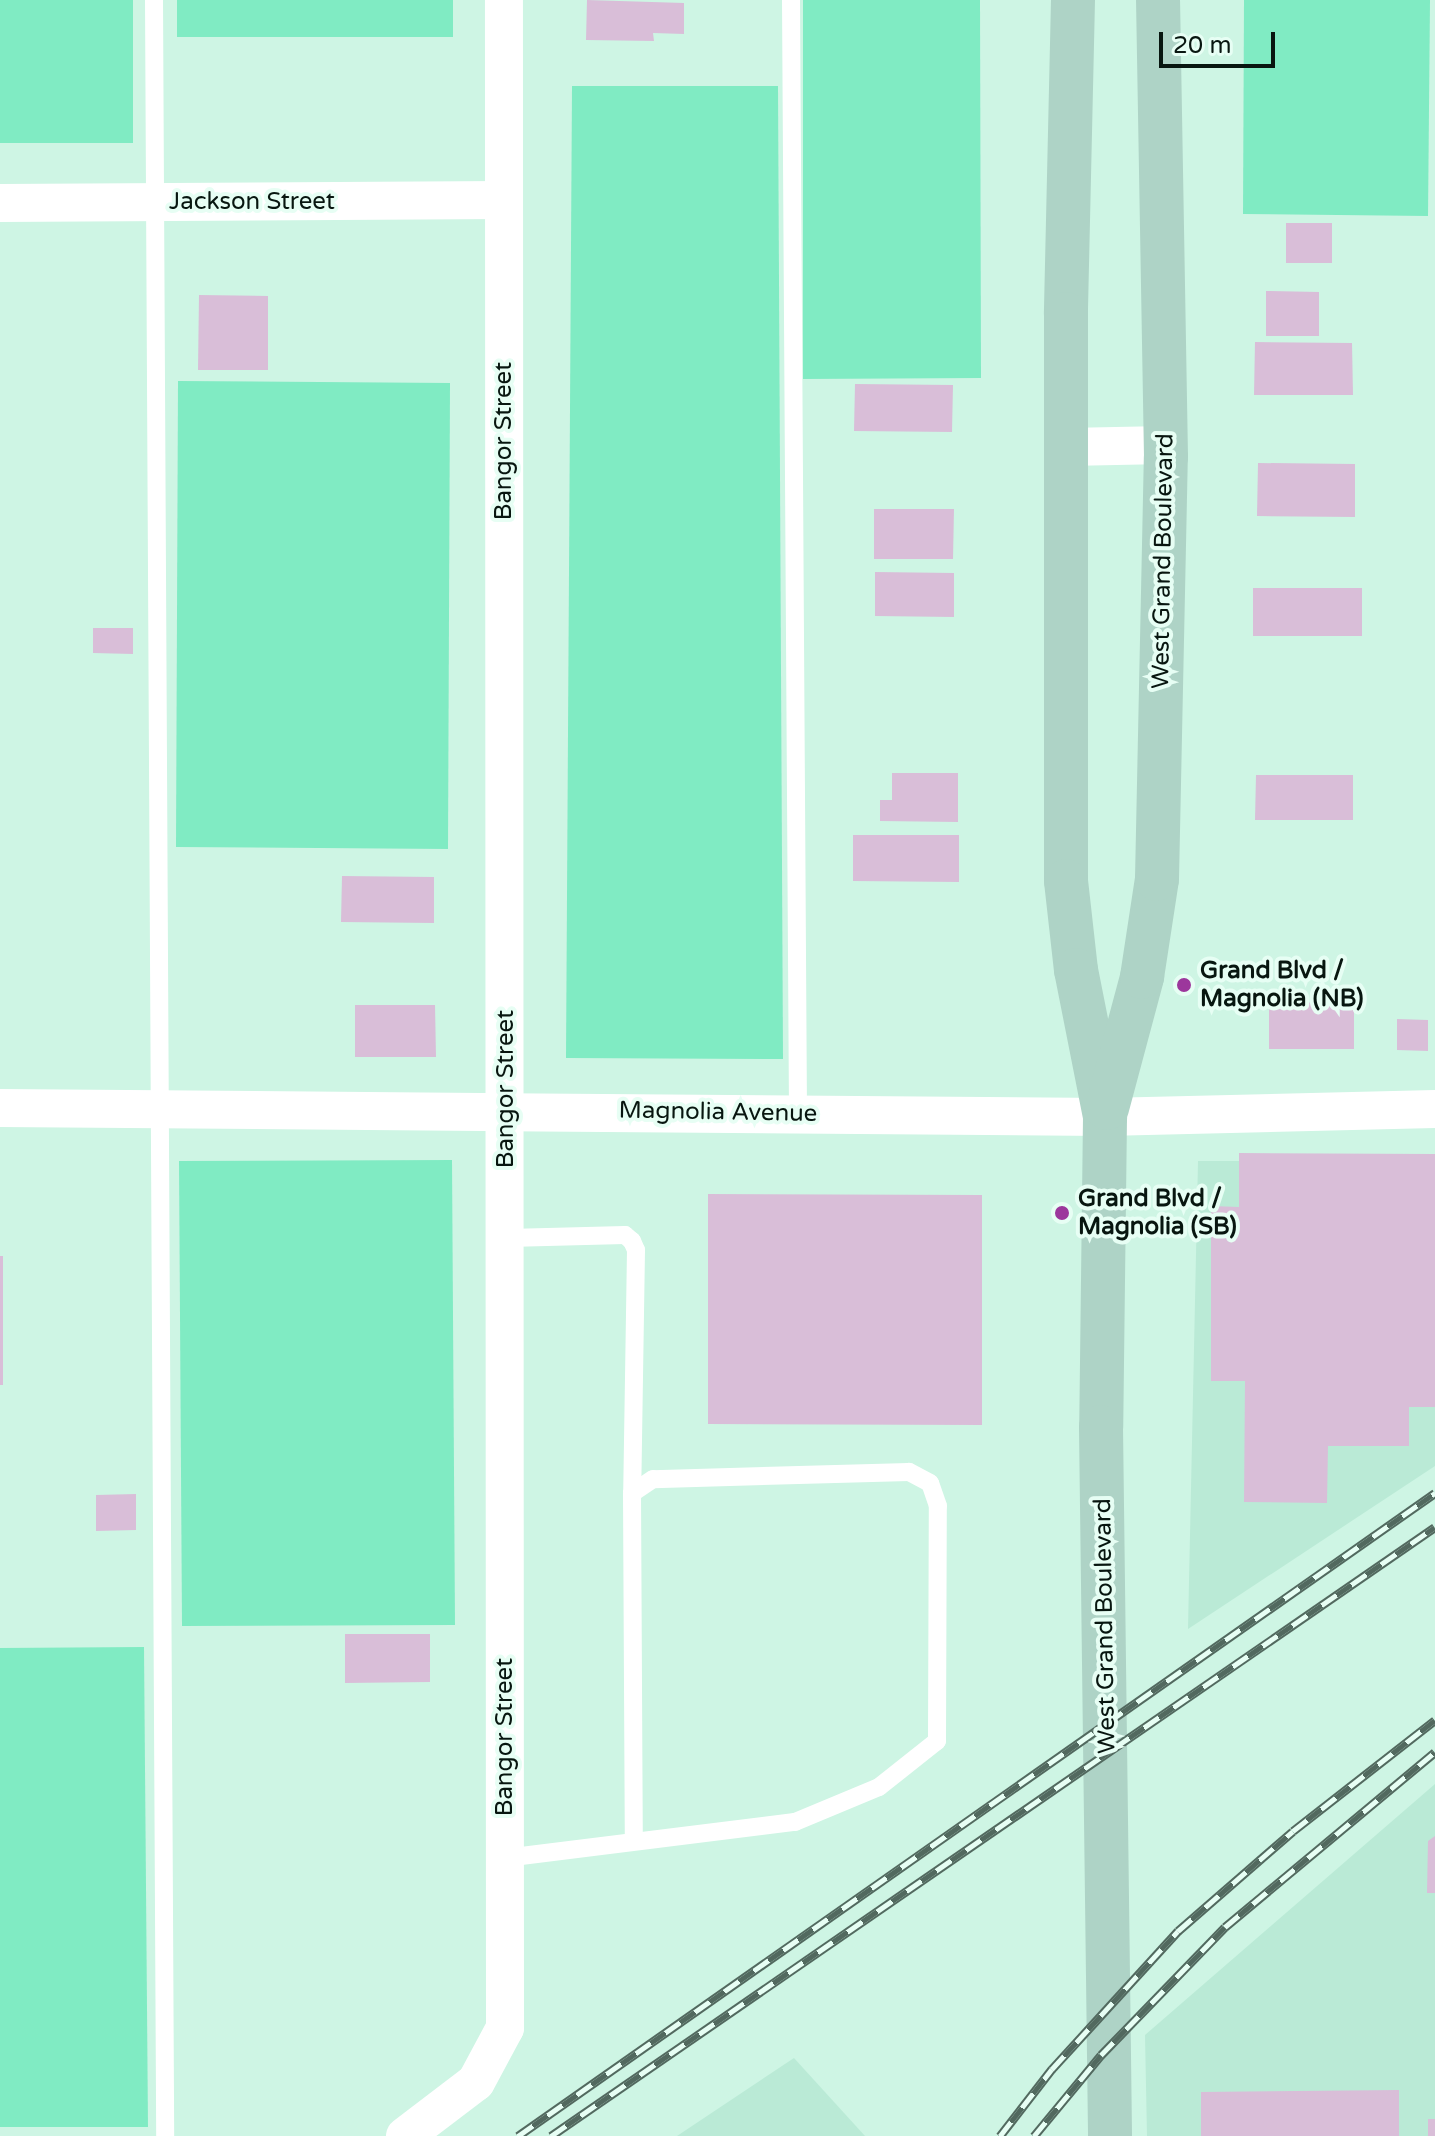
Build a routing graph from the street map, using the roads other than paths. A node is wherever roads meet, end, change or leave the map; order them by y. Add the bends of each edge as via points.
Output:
1 (154, 0) edge
2 (504, 0) edge
3 (791, 0) edge
4 (1073, 0) edge
5 (1158, 0) edge
6 (504, 200) junction
7 (0, 203) edge
8 (153, 203) junction
9 (1165, 445) junction
10 (1067, 447) junction
11 (0, 1108) edge
12 (163, 1108) junction
13 (506, 1109) junction
14 (1435, 1109) edge
15 (798, 1113) junction
16 (1105, 1117) junction
17 (506, 1238) junction
18 (632, 1493) junction
19 (634, 1841) junction
20 (505, 1858) junction
21 (165, 2136) edge
22 (405, 2136) edge
23 (1110, 2136) edge

1 - 8 lane
2 - 6 street, Bangor Street
3 - 15 lane
4 - 10 main road, West Grand Boulevard
5 - 9 main road, West Grand Boulevard
6 - 8 street, Jackson Street
6 - 13 street, Bangor Street
7 - 8 street, Jackson Street
8 - 12 lane
9 - 10 street
9 - 16 main road, West Grand Boulevard via 1157,879 1142,977
10 - 16 main road, West Grand Boulevard via 1066,881 1076,970
11 - 12 street, Magnolia Avenue
12 - 13 street, Magnolia Avenue
12 - 21 lane
13 - 15 street, Magnolia Avenue
13 - 17 street, Bangor Street
14 - 16 street, Magnolia Avenue
15 - 16 street, Magnolia Avenue
16 - 23 main road, West Grand Boulevard via 1101,1427
17 - 18 lane via 625,1235 632,1241
17 - 20 street, Bangor Street
18 - 19 lane
18 - 19 lane via 653,1479 909,1472 930,1483 938,1506 937,1741 879,1787 795,1822
19 - 20 lane
20 - 22 street, Bangor Street via 505,2028 476,2082

